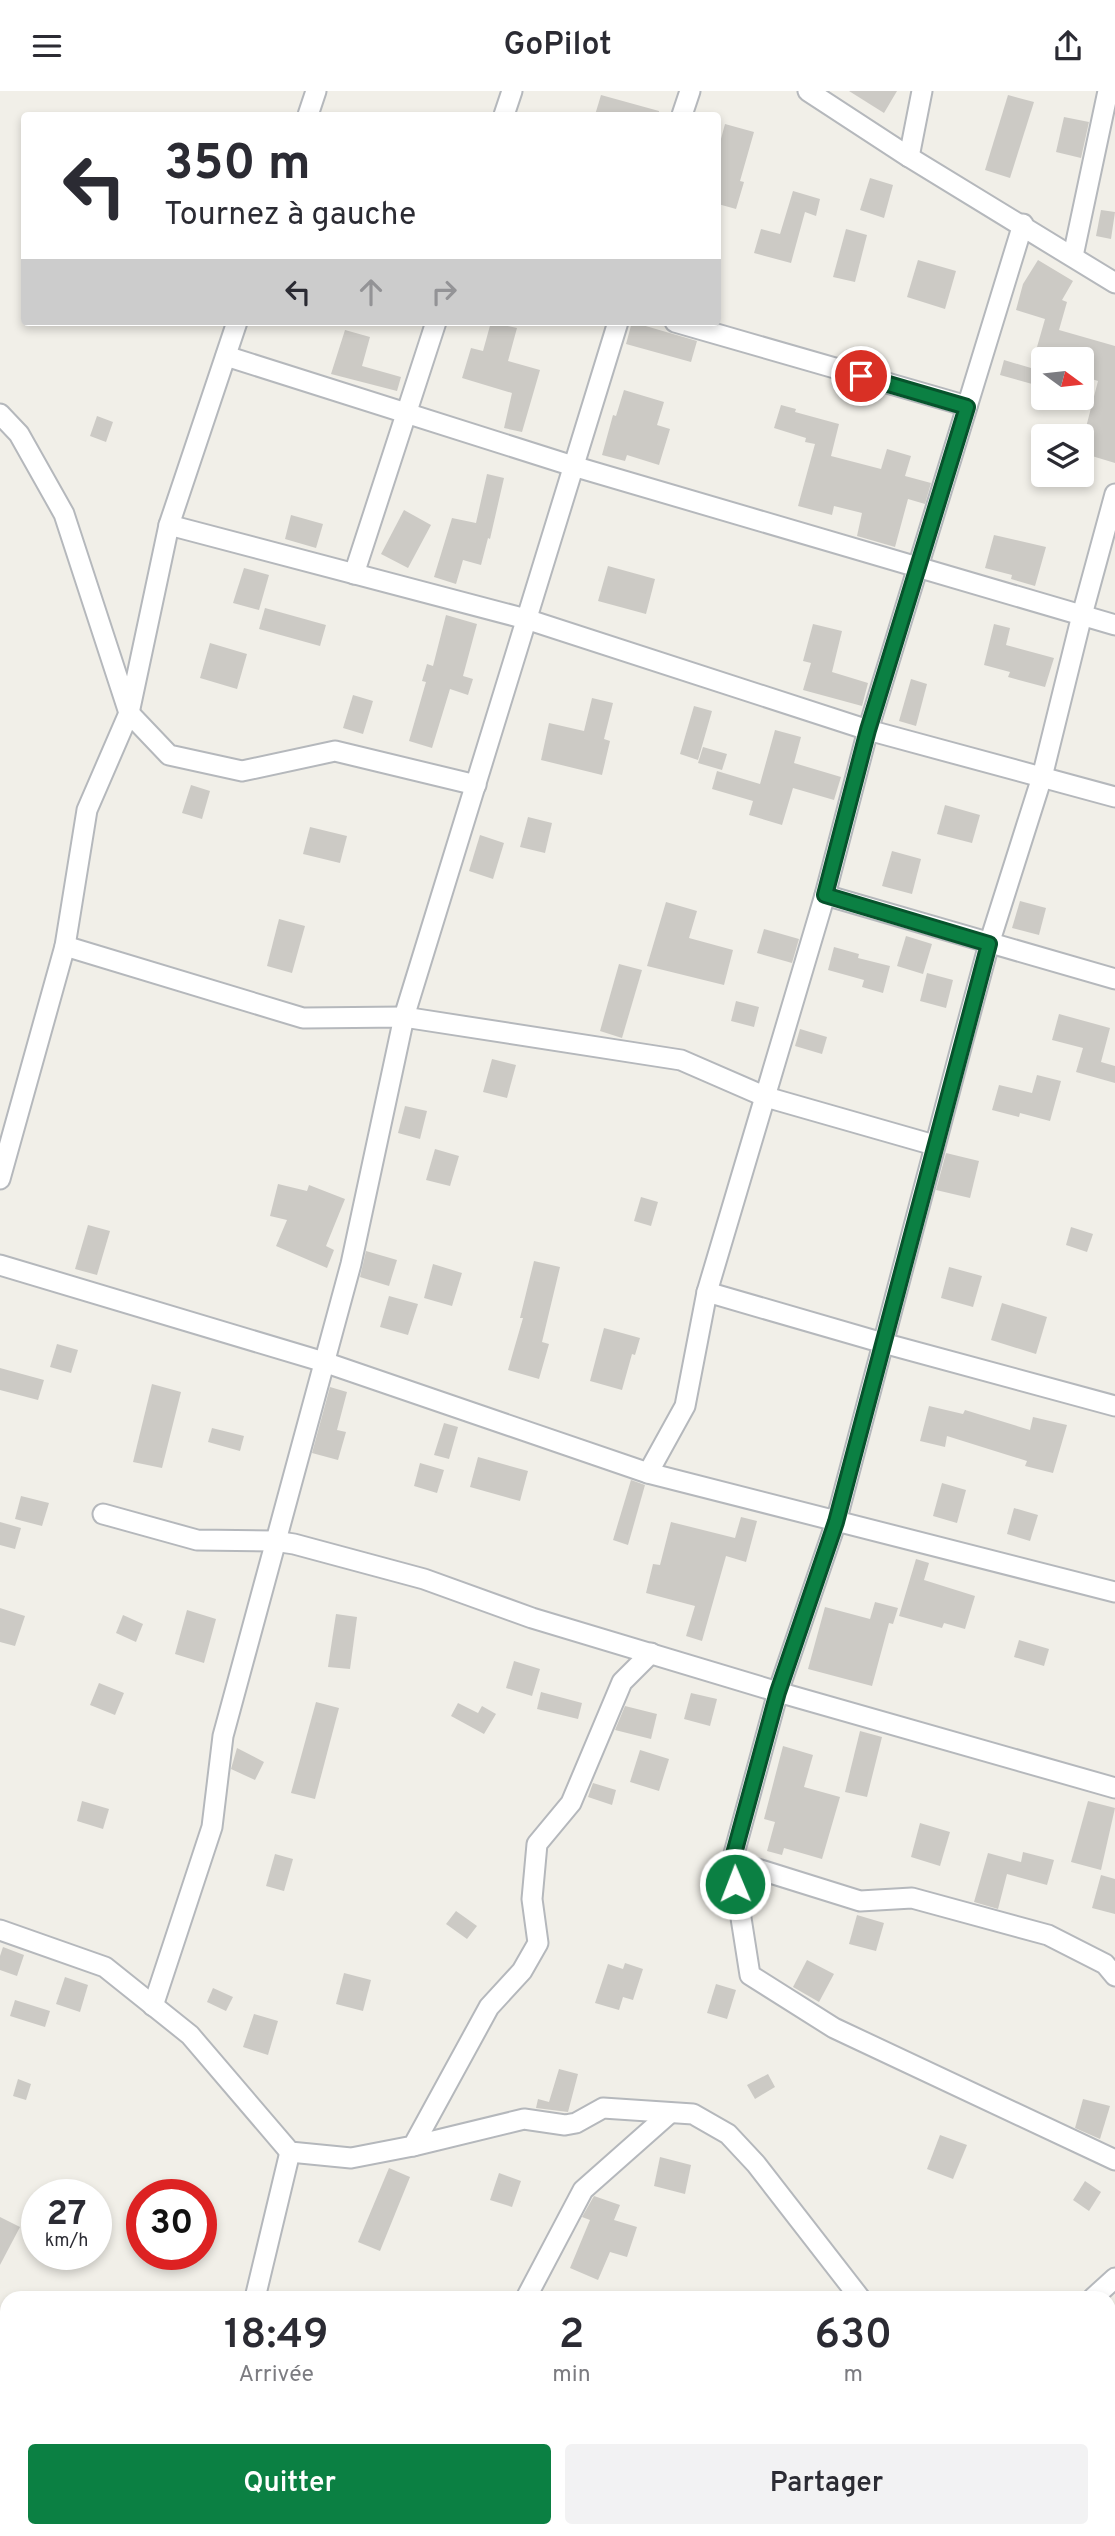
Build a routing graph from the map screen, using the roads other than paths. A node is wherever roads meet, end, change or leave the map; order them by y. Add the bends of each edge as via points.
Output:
1 (316, 91) edge
2 (512, 91) edge
3 (690, 91) edge
4 (808, 91) edge
5 (922, 91) edge
6 (1108, 91) edge
7 (309, 112) edge
8 (505, 112) edge
9 (683, 112) edge
10 (909, 157) junction
11 (1023, 225) junction
12 (1073, 256) junction
13 (1115, 283) edge
14 (236, 326) edge
15 (435, 326) edge
16 (617, 326) edge
17 (689, 326) edge
18 (226, 356) junction
19 (967, 407) junction
20 (407, 413) junction
21 (0, 414) edge
22 (573, 466) junction
23 (1115, 494) edge
24 (169, 525) junction
25 (917, 568) junction
26 (354, 574) junction
27 (1082, 615) junction
28 (526, 619) junction
29 (1115, 625) edge
30 (129, 713) junction
31 (868, 730) junction
32 (1042, 777) junction
33 (476, 785) junction
34 (1115, 797) edge
35 (825, 895) junction
36 (989, 944) junction
37 (65, 946) junction
38 (1115, 979) edge
39 (404, 1017) junction
40 (766, 1097) junction
41 (934, 1145) junction
42 (0, 1179) edge
43 (0, 1265) edge
44 (707, 1291) junction
45 (883, 1343) junction
46 (324, 1362) junction
47 (1115, 1406) edge
48 (648, 1473) junction
49 (103, 1514) dead end
50 (836, 1522) junction
51 (275, 1541) junction
52 (1115, 1593) edge
53 (651, 1653) junction
54 (778, 1692) junction
55 (1115, 1788) edge
56 (732, 1861) junction
57 (0, 1930) edge
58 (1115, 1976) edge
59 (153, 2005) junction
60 (670, 2113) junction
61 (413, 2146) junction
62 (290, 2152) junction
63 (1115, 2160) edge
64 (1115, 2278) edge
65 (257, 2291) edge
66 (530, 2291) edge
67 (855, 2291) edge
68 (1101, 2291) edge

1 - 7 street
2 - 8 street
3 - 9 street
4 - 10 street
5 - 10 street
6 - 12 street
10 - 11 street
11 - 12 street
11 - 19 street
12 - 13 street
14 - 18 street
15 - 20 street
16 - 22 street
17 - 19 street
18 - 20 street
18 - 24 street
19 - 25 street
20 - 22 street
20 - 26 street
21 - 30 street via 19,434 64,514
22 - 25 street
22 - 28 street
23 - 27 street
24 - 26 street
24 - 30 street
25 - 27 street
25 - 31 street
26 - 28 street
27 - 29 street
27 - 32 street
28 - 31 street
28 - 33 street
30 - 33 street via 169,755 242,771 335,751
30 - 37 street via 87,810
31 - 32 street
31 - 35 street
32 - 34 street
32 - 36 street
33 - 39 street
35 - 36 street
35 - 40 street
36 - 38 street
36 - 41 street
37 - 39 street via 303,1018
37 - 42 street
39 - 40 street via 681,1061
39 - 46 street via 351,1263
40 - 41 street
40 - 44 street
41 - 45 street
43 - 46 street
44 - 45 street
44 - 48 street via 685,1406
45 - 47 street
45 - 50 street
46 - 48 street
46 - 51 street
48 - 50 street
49 - 51 street via 197,1540
50 - 52 street
50 - 54 street
51 - 53 street via 424,1579 532,1618
51 - 59 street via 223,1735 212,1827
53 - 54 street
53 - 61 street via 622,1682 571,1803 537,1844 532,1899 538,1943 522,1971 489,2007
54 - 55 street
54 - 56 street
56 - 58 street via 860,1902 912,1898 1048,1935 1105,1964
56 - 63 street via 750,1975 834,2028
57 - 59 street via 105,1967
59 - 62 street via 190,2035
60 - 61 street via 603,2108 576,2123 524,2119
60 - 66 street via 583,2190
60 - 67 street via 693,2114 728,2134
61 - 62 street via 351,2158
62 - 65 street
64 - 68 street

